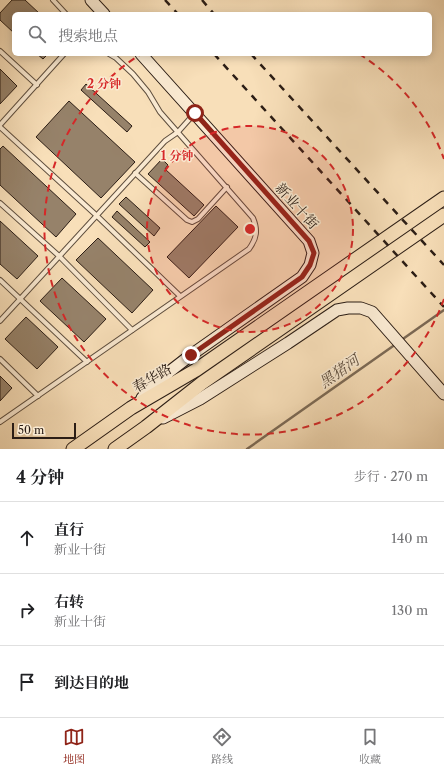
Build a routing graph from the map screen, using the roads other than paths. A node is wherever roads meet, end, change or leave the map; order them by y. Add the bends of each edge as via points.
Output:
1 (53, 0) edge
2 (91, 0) edge
3 (64, 12) edge
4 (102, 12) edge
5 (0, 51) edge
6 (62, 56) edge
7 (113, 56) edge
8 (143, 56) edge
9 (37, 85) junction
10 (195, 113) junction
11 (0, 126) edge
12 (178, 132) junction
13 (135, 173) junction
14 (227, 188) junction
15 (444, 198) edge
16 (0, 203) edge
17 (96, 215) junction
18 (444, 215) edge
19 (59, 256) junction
20 (0, 280) edge
21 (180, 296) junction
22 (20, 299) junction
23 (0, 321) edge
24 (132, 330) junction
25 (0, 359) edge
26 (87, 362) junction
27 (444, 394) edge
28 (38, 396) junction
29 (131, 408) junction
30 (0, 422) edge
31 (146, 427) junction
32 (73, 449) edge
33 (116, 449) edge

1 - 3 lane
2 - 4 main road
5 - 9 lane
6 - 9 lane
7 - 12 lane via 133,74
8 - 10 main road, 新业十街
9 - 11 lane
10 - 12 lane
10 - 29 main road, 新业十街 via 309,241 314,253 302,277 191,355
11 - 17 lane
12 - 13 lane via 164,141
12 - 14 lane
13 - 14 lane via 192,222 198,219
13 - 17 lane
14 - 21 lane via 253,218 256,224 254,242 249,249
15 - 29 main road, 春华路 via 201,366
16 - 19 lane
17 - 19 lane
17 - 21 lane
18 - 31 main road via 202,383
19 - 22 lane
19 - 24 lane
20 - 22 lane
21 - 24 lane
22 - 23 lane
22 - 26 lane
24 - 26 lane
25 - 28 lane
26 - 28 lane
27 - 31 main road via 372,312 361,308 348,308 337,310 200,399
28 - 30 lane
29 - 32 main road, 春华路
31 - 33 main road

